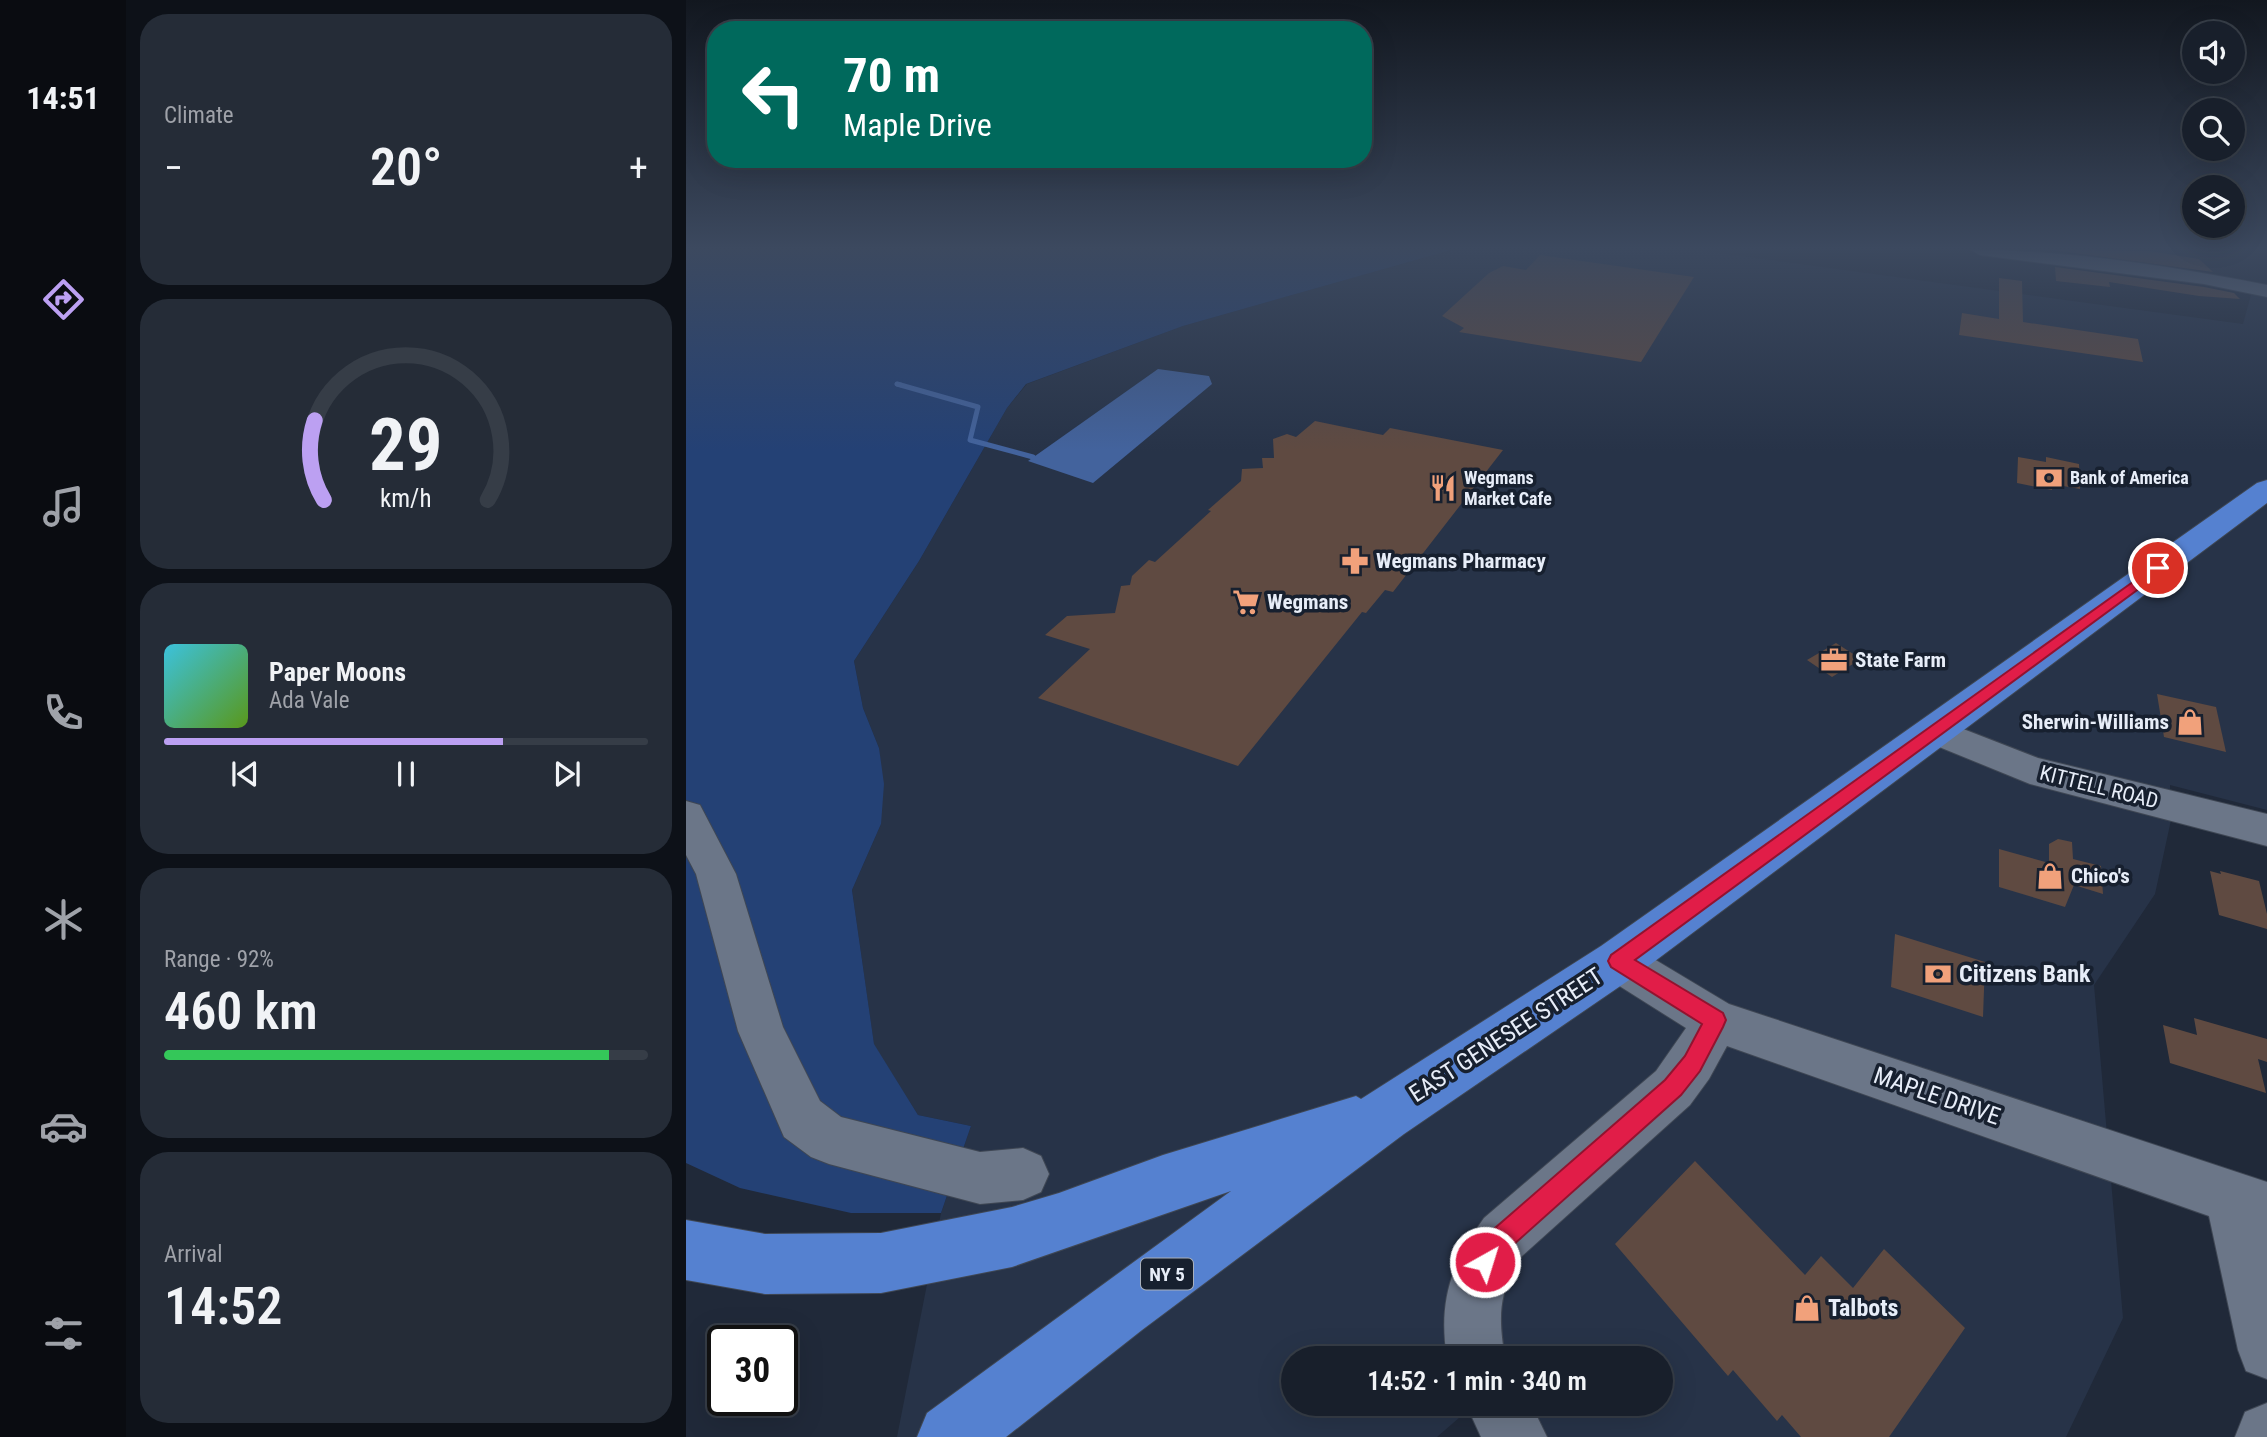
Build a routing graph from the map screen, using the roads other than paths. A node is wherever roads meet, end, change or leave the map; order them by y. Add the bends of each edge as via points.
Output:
1 (2267, 489) edge
2 (1935, 731) junction
3 (686, 816) edge
4 (2267, 830) edge
5 (1618, 961) junction
6 (1716, 1020) junction
7 (1385, 1115) junction
8 (1023, 1174) dead end
9 (2249, 1203) edge
10 (686, 1250) edge
11 (1474, 1346) edge
12 (2267, 1350) edge
13 (1503, 1416) edge
14 (951, 1437) edge
15 (1516, 1437) edge

1 - 2 highway, EAST GENESEE STREET / NY 5
2 - 4 street, KITTELL ROAD via 2030,770
2 - 5 highway, EAST GENESEE STREET / NY 5
3 - 8 street via 716,874 761,1031 802,1119 829,1139 980,1178
5 - 6 street, MAPLE DRIVE
5 - 7 highway, EAST GENESEE STREET / NY 5
6 - 9 street, MAPLE DRIVE
6 - 11 street via 1673,1088 1503,1237 1485,1262 1471,1299
7 - 10 highway via 1012,1237 881,1263 765,1264
7 - 14 highway, EAST GENESEE STREET / NY 5
9 - 12 street
13 - 15 street

